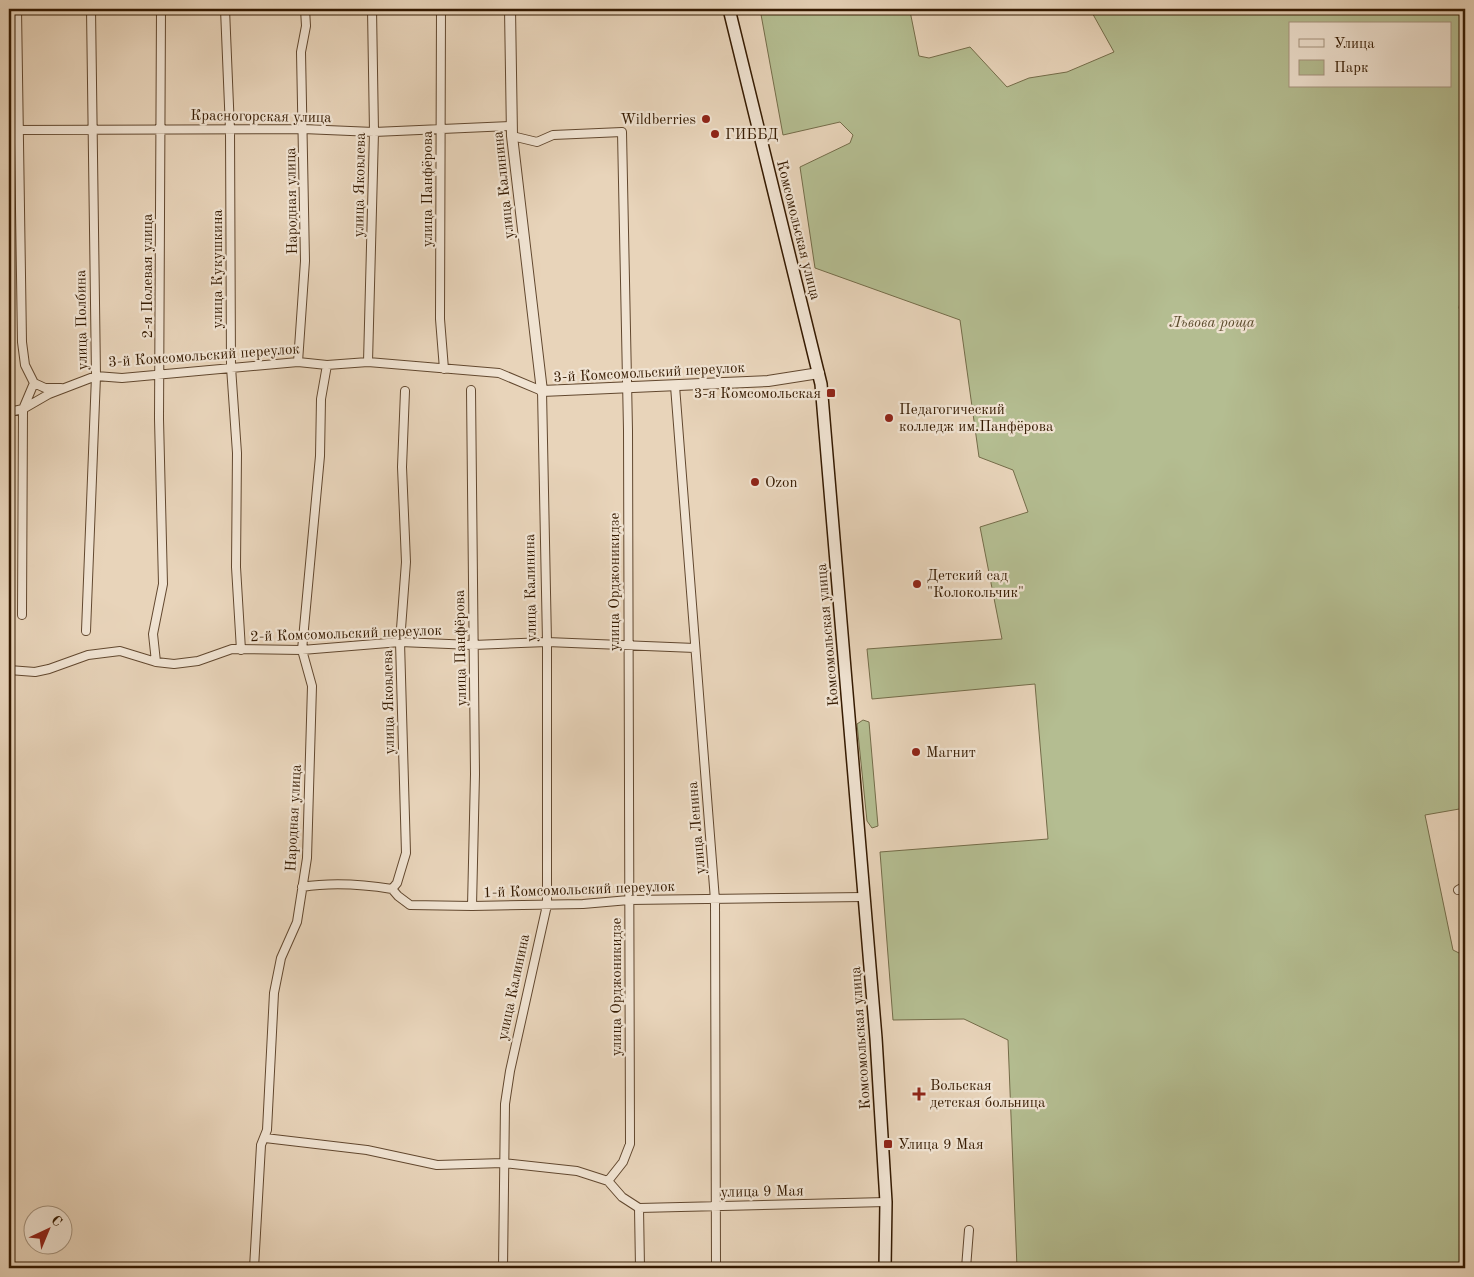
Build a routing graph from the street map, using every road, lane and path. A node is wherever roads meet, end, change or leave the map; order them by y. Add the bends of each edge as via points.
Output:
1 (17, 9) edge
2 (91, 9) edge
3 (161, 9) edge
4 (225, 9) edge
5 (305, 9) edge
6 (372, 9) edge
7 (440, 9) edge
8 (510, 9) edge
9 (729, 9) edge
10 (441, 128) junction
11 (92, 129) junction
12 (161, 129) junction
13 (303, 129) junction
14 (9, 130) edge
15 (20, 130) junction
16 (230, 130) junction
17 (512, 131) junction
18 (374, 132) junction
19 (298, 362) junction
20 (368, 362) junction
21 (327, 365) junction
22 (231, 367) junction
23 (444, 369) junction
24 (819, 373) junction
25 (161, 374) junction
26 (96, 376) junction
27 (34, 384) junction
28 (674, 386) junction
29 (66, 388) junction
30 (625, 388) junction
31 (471, 390) dead end
32 (405, 391) dead end
33 (542, 391) junction
34 (23, 409) junction
35 (11, 413) edge
36 (22, 615) dead end
37 (86, 631) dead end
38 (400, 642) junction
39 (547, 642) junction
40 (627, 644) junction
41 (473, 645) junction
42 (695, 648) junction
43 (241, 650) junction
44 (302, 650) junction
45 (156, 662) junction
46 (9, 670) edge
47 (302, 887) junction
48 (392, 889) junction
49 (864, 897) junction
50 (629, 900) junction
51 (715, 900) junction
52 (547, 905) junction
53 (472, 906) junction
54 (265, 1138) junction
55 (503, 1164) junction
56 (608, 1182) junction
57 (886, 1202) junction
58 (716, 1206) junction
59 (639, 1208) junction
60 (969, 1230) dead end
61 (254, 1268) edge
62 (503, 1268) edge
63 (640, 1268) edge
64 (716, 1268) edge
65 (885, 1268) edge
66 (966, 1268) edge

1 - 15 street
2 - 11 street, улица Полбина
3 - 12 street, 2-я Полевая улица
4 - 16 street, улица Кукушкина
5 - 13 street, Народная улица
6 - 18 street, улица Яковлева
7 - 10 street, улица Панфёрова
8 - 17 street, улица Калинина
9 - 24 main road, Комсомольская улица
10 - 17 street, Красногорская улица
10 - 18 street, Красногорская улица
10 - 23 street, улица Панфёрова via 440,319
11 - 12 street, Красногорская улица
11 - 15 street, Красногорская улица
11 - 26 street, улица Полбина
12 - 16 street, Красногорская улица
12 - 25 street, 2-я Полевая улица
13 - 16 street, Красногорская улица
13 - 18 street, Красногорская улица
13 - 19 street, Народная улица via 306,261
14 - 15 street, Красногорская улица
15 - 27 street via 22,342 25,365
16 - 22 street, улица Кукушкина
17 - 30 street, улица Орджоникидзе via 537,142 552,135 622,132
17 - 33 street, улица Калинина
18 - 20 street, улица Яковлева
19 - 21 street, 3-й Комсомольский переулок
19 - 22 street, 3-й Комсомольский переулок
20 - 21 street, 3-й Комсомольский переулок
20 - 23 street, 3-й Комсомольский переулок
21 - 44 street, Народная улица via 321,399 320,456
22 - 25 street, 3-й Комсомольский переулок
22 - 43 street, улица Кукушкина via 237,453 236,567
23 - 33 street, 3-й Комсомольский переулок via 499,373
24 - 28 street, 3-й Комсомольский переулок via 768,381
24 - 49 main road, Комсомольская улица
25 - 26 street, 3-й Комсомольский переулок via 122,378
25 - 45 street, 2-я Полевая улица via 163,584 153,634
26 - 29 street, 3-й Комсомольский переулок
26 - 37 street, улица Полбина
27 - 29 street via 45,388
27 - 34 street
28 - 30 street, 3-й Комсомольский переулок
28 - 42 street, улица Ленина
29 - 34 street, 3-й Комсомольский переулок
30 - 33 street, 3-й Комсомольский переулок
30 - 40 street, улица Орджоникидзе via 628,430
31 - 41 street, улица Панфёрова
32 - 38 street, улица Яковлева via 402,467 406,562
33 - 39 street, улица Калинина
34 - 35 street, 3-й Комсомольский переулок
34 - 36 street
38 - 41 street, 2-й Комсомольский переулок
38 - 44 street, 2-й Комсомольский переулок
38 - 48 street, улица Яковлева via 406,853
39 - 40 street, 2-й Комсомольский переулок
39 - 41 street, 2-й Комсомольский переулок
39 - 52 street, улица Калинина
40 - 42 street, 2-й Комсомольский переулок
40 - 50 street, улица Орджоникидзе
41 - 53 street, улица Панфёрова
42 - 51 street, улица Ленина
43 - 44 street, 2-й Комсомольский переулок
43 - 45 street, 2-й Комсомольский переулок via 232,649 190,662
44 - 47 street, Народная улица via 312,686 307,858
45 - 46 street, 2-й Комсомольский переулок via 120,651 88,655 35,672
47 - 48 street via 327,883
47 - 54 street, Народная улица via 297,922 281,958 274,993
48 - 53 street, 1-й Комсомольский переулок via 410,905
49 - 51 street, 1-й Комсомольский переулок
49 - 57 main road, Комсомольская улица
50 - 51 street, 1-й Комсомольский переулок
50 - 52 street, 1-й Комсомольский переулок
50 - 56 street, улица Орджоникидзе via 630,1144
51 - 58 street, улица Ленина
52 - 53 street, 1-й Комсомольский переулок
52 - 55 street, улица Калинина via 510,1071 505,1104
54 - 55 street via 367,1150 437,1165
54 - 61 street, Народная улица via 261,1145
55 - 56 street via 577,1171
55 - 62 street, улица Калинина
56 - 59 street
57 - 58 street, улица 9 Мая
57 - 65 main road, Комсомольская улица
58 - 59 street, улица 9 Мая
58 - 64 street, улица Ленина
59 - 63 street
60 - 66 street

